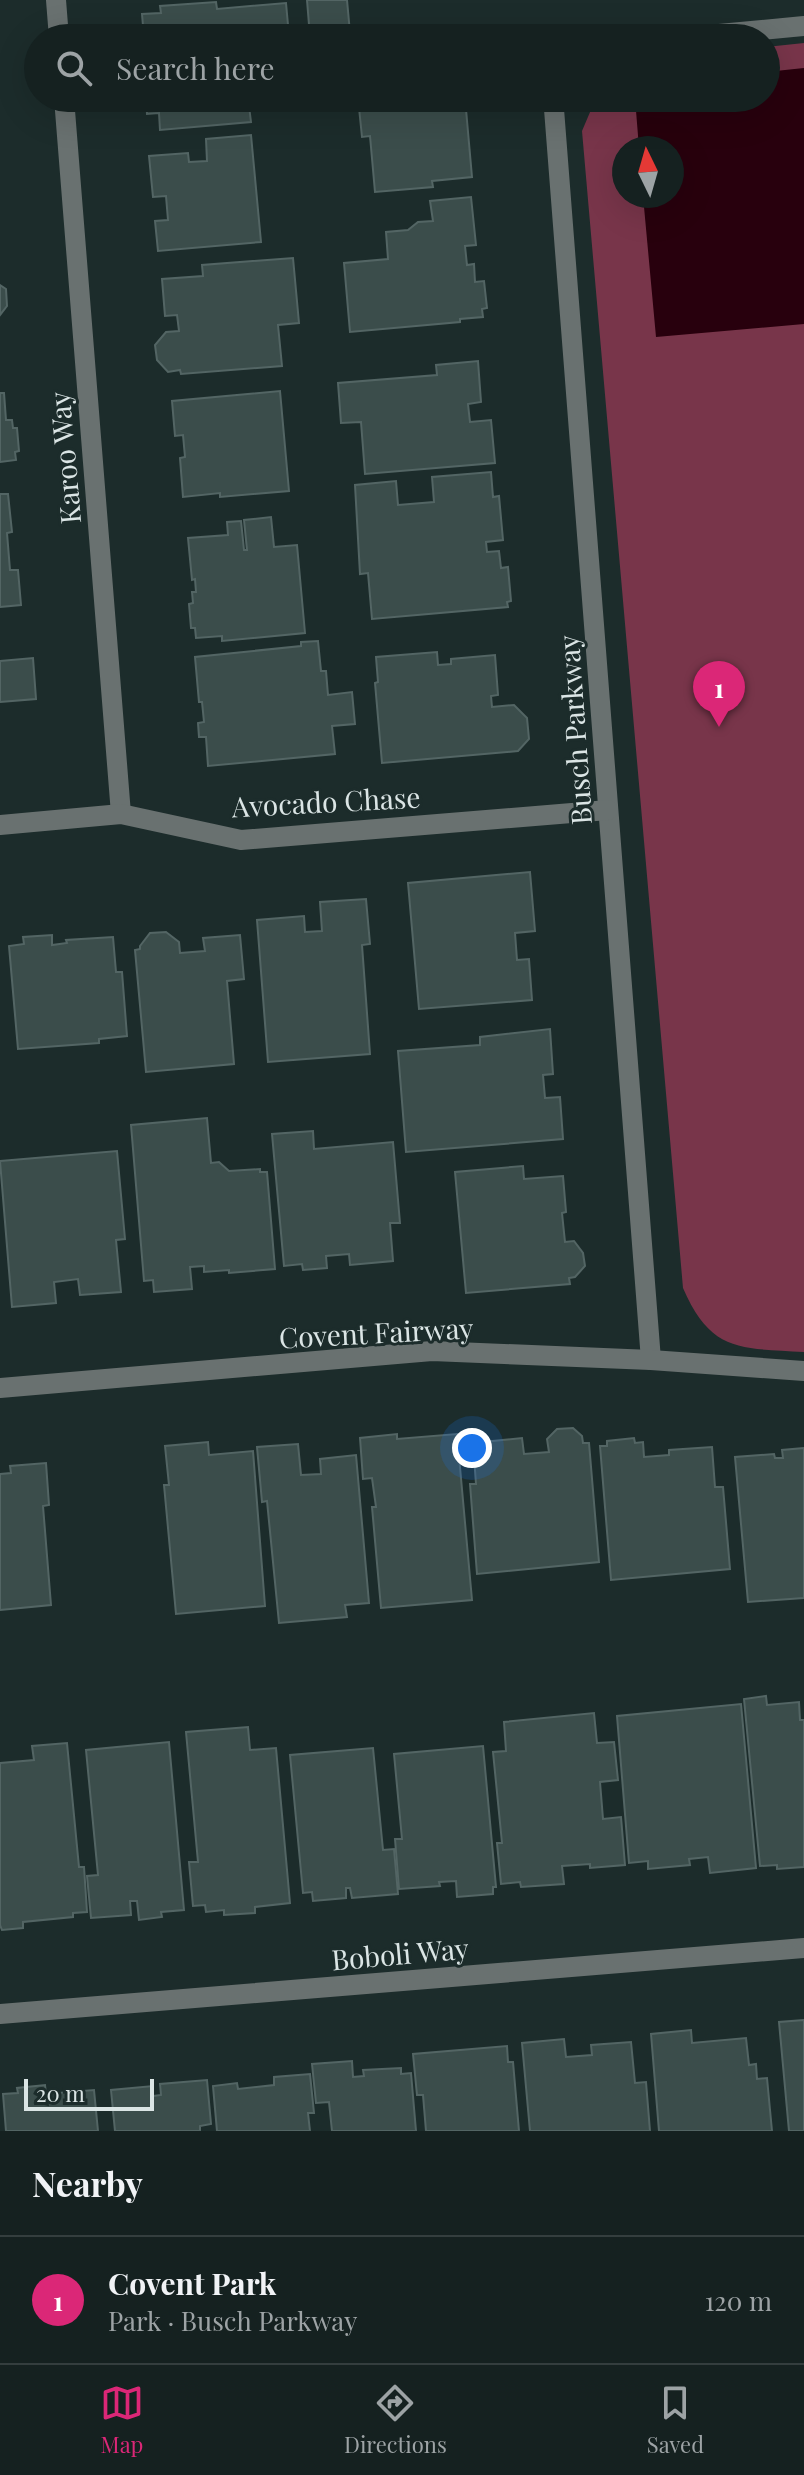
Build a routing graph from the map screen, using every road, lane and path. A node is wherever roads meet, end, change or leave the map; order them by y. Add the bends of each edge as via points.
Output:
1 (56, 0) edge
2 (58, 24) edge
3 (804, 26) edge
4 (780, 28) edge
5 (65, 112) edge
6 (554, 112) edge
7 (608, 810) junction
8 (121, 814) junction
9 (0, 825) edge
10 (651, 1360) junction
11 (804, 1371) edge
12 (0, 1388) edge
13 (804, 1948) edge
14 (0, 2014) edge

1 - 2 street
3 - 4 street
5 - 8 street, Karoo Way
6 - 7 street, Busch Parkway
7 - 8 street, Avocado Chase via 241,840
7 - 10 street, Busch Parkway
8 - 9 street, Avocado Chase
10 - 11 street, Covent Fairway
10 - 12 street, Covent Fairway via 432,1351
13 - 14 street, Boboli Way

